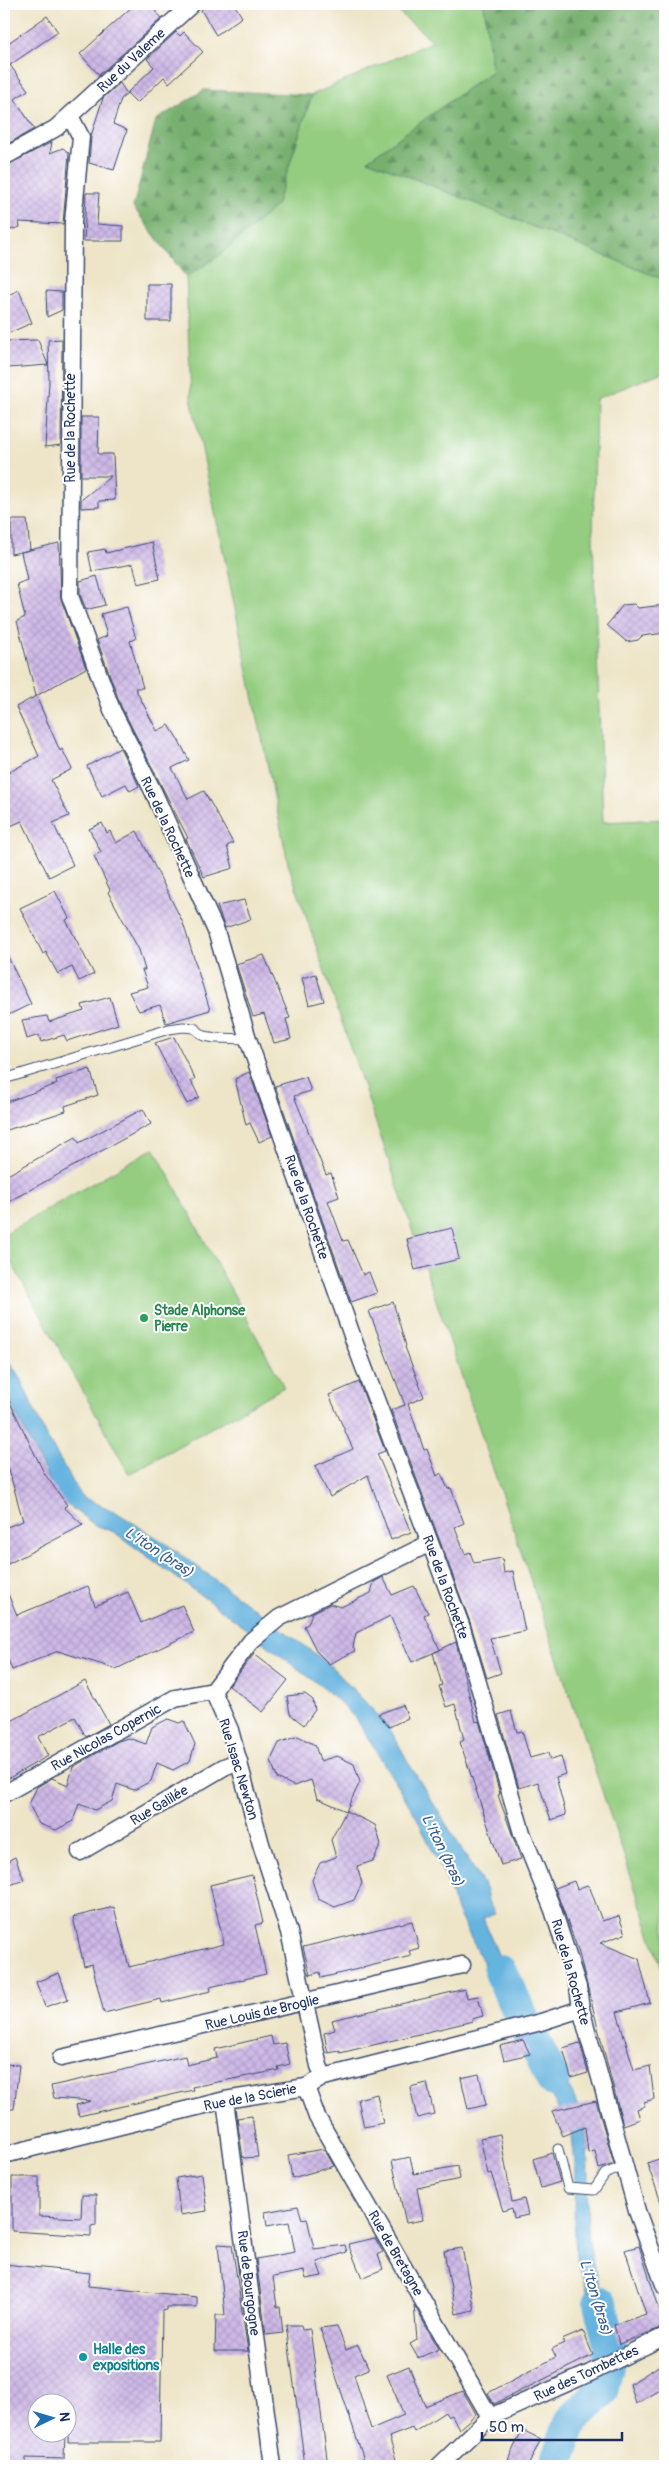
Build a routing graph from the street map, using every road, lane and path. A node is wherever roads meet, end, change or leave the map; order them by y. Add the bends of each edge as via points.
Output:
1 (192, 4) edge
2 (70, 116) junction
3 (4, 157) edge
4 (248, 1039) junction
5 (4, 1079) edge
6 (430, 1543) junction
7 (213, 1691) junction
8 (239, 1761) junction
9 (4, 1794) edge
10 (80, 1852) dead end
11 (462, 1965) dead end
12 (305, 2002) junction
13 (582, 2009) junction
14 (62, 2058) dead end
15 (324, 2077) junction
16 (306, 2087) junction
17 (225, 2100) junction
18 (558, 2149) dead end
19 (4, 2155) edge
20 (624, 2166) junction
21 (665, 2288) edge
22 (665, 2336) edge
23 (490, 2417) junction
24 (273, 2466) edge
25 (439, 2466) edge

1 - 2 street, Rue du Valeme
2 - 3 street, Rue du Valeme via 56,128
2 - 4 street, Rue de la Rochette via 81,137 73,241 70,596 112,710 154,793 216,931
4 - 5 lane via 204,1036 194,1028 169,1029
4 - 6 street, Rue de la Rochette via 354,1341
6 - 7 street via 278,1618 251,1641
6 - 13 street, Rue de la Rochette via 461,1625 522,1833 553,1910
7 - 8 street, Rue Isaac Newton
7 - 9 street, Rue Nicolas Copernic via 175,1698
8 - 10 street, Rue Galilée
8 - 12 street, Rue Isaac Newton via 289,1932
11 - 12 street, Rue Louis de Broglie
12 - 14 street, Rue Louis de Broglie
12 - 15 street, Rue Isaac Newton
13 - 15 street, Rue de la Scierie
13 - 20 street, Rue de la Rochette
15 - 16 street, Rue de la Scierie
16 - 17 street, Rue de la Scierie
16 - 23 street, Rue de Bretagne via 317,2117
17 - 19 street, Rue de la Scierie
17 - 24 street, Rue de Bourgogne
18 - 20 lane via 568,2188 594,2190 605,2174
20 - 21 street, Rue de la Rochette
22 - 23 street, Rue des Tombettes
23 - 25 street, Rue des Tombettes

